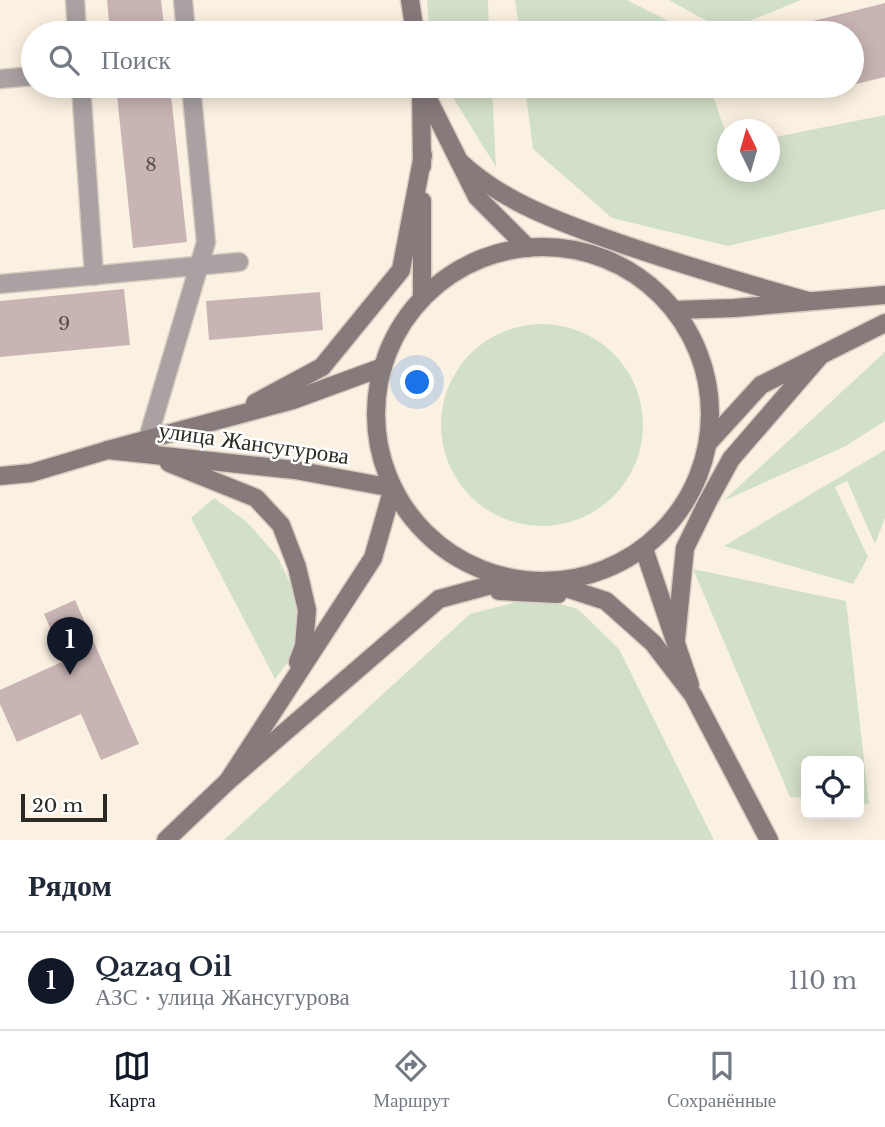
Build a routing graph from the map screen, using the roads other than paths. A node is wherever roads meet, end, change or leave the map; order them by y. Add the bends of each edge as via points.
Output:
1 (75, 0) edge
2 (183, 0) edge
3 (410, 0) edge
4 (76, 21) edge
5 (185, 21) edge
6 (413, 21) edge
7 (21, 77) edge
8 (0, 79) edge
9 (82, 98) edge
10 (192, 98) edge
11 (422, 98) edge
12 (428, 98) edge
13 (423, 155) junction
14 (459, 161) junction
15 (528, 248) junction
16 (239, 262) dead end
17 (200, 267) junction
18 (94, 276) junction
19 (0, 284) edge
20 (885, 295) edge
21 (422, 299) junction
22 (808, 301) junction
23 (675, 310) junction
24 (885, 323) edge
25 (820, 356) junction
26 (383, 367) junction
27 (229, 417) junction
28 (709, 442) junction
29 (147, 446) junction
30 (0, 476) edge
31 (393, 488) junction
32 (644, 549) junction
33 (548, 582) junction
34 (416, 619) junction
35 (676, 639) junction
36 (653, 643) junction
37 (286, 692) junction
38 (693, 695) junction
39 (228, 781) junction
40 (166, 840) edge
41 (769, 840) edge

1 - 4 street
2 - 5 street
3 - 6 main road
7 - 8 street
9 - 18 street
10 - 17 street via 206,242
11 - 13 main road
12 - 14 main road
13 - 21 main road
13 - 27 main road via 401,270 322,367
14 - 15 main road via 477,197
14 - 22 main road via 481,181 550,218 665,261
15 - 21 main road via 489,256 453,274
15 - 23 main road via 583,252 634,273
16 - 17 street
17 - 18 street
17 - 29 street
18 - 19 street
20 - 22 main road
21 - 26 main road via 398,330
22 - 23 main road
23 - 28 main road via 699,350 710,396
24 - 25 main road
25 - 28 main road via 761,385
25 - 35 main road via 731,459 708,501 685,548
26 - 27 main road, улица Жансугурова via 293,400
26 - 31 main road via 376,408 379,448
27 - 29 main road, улица Жансугурова
28 - 32 main road via 697,483 674,519
29 - 30 main road, улица Жансугурова via 108,450 31,473
29 - 31 main road, улица Жансугурова
29 - 37 main road via 256,498 281,525 307,610 304,646
31 - 33 main road via 419,527 456,558 501,576
31 - 37 main road via 373,558
32 - 33 main road via 599,573
32 - 35 main road
33 - 34 main road via 491,584 439,599
33 - 36 main road via 606,601
34 - 36 main road via 498,591 560,594 610,616
34 - 39 main road
35 - 38 main road
36 - 38 main road
37 - 39 main road
38 - 41 main road
39 - 40 main road

